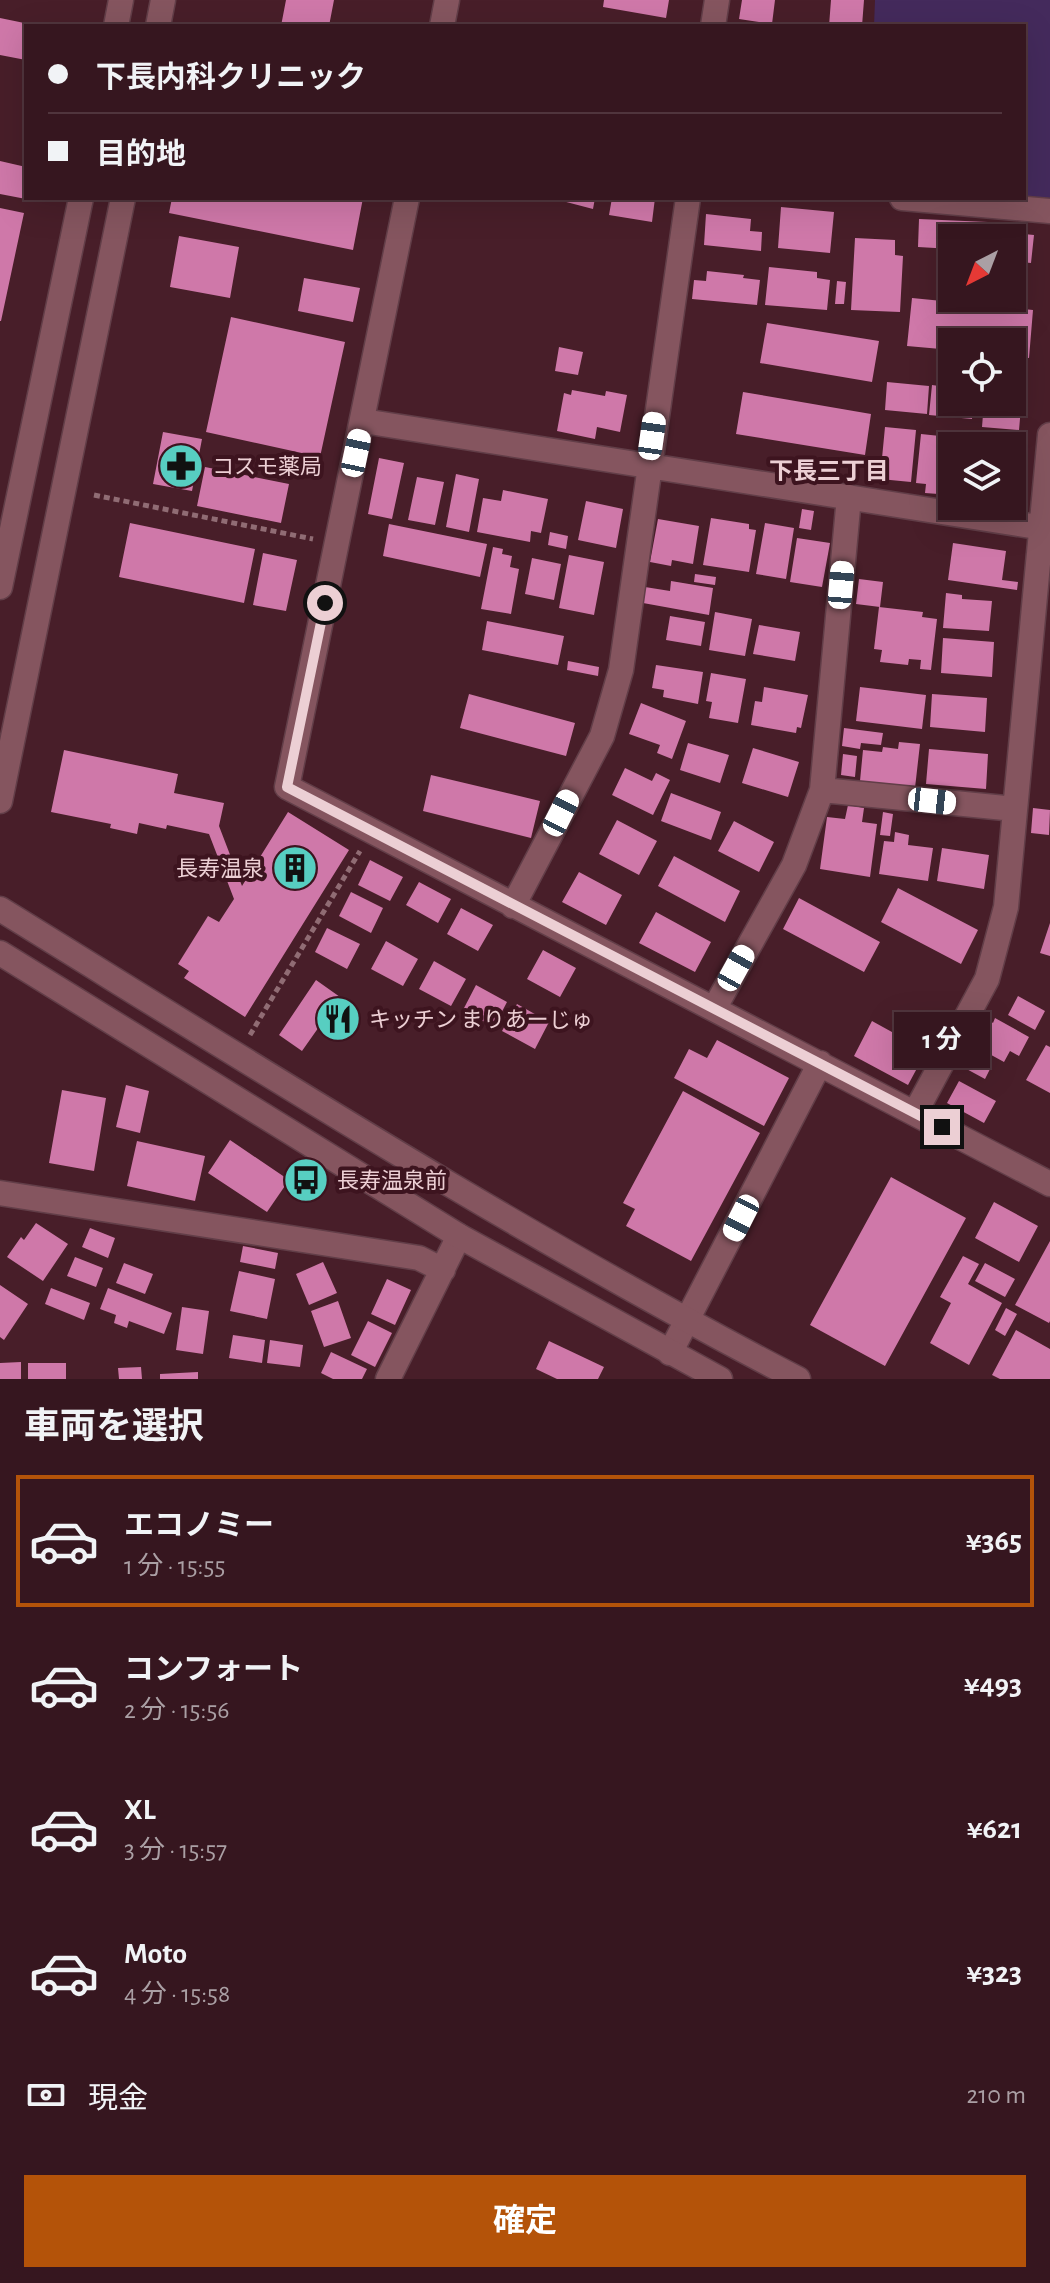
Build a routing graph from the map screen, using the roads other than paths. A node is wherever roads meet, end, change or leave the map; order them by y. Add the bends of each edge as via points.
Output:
1 (121, 0) edge
2 (163, 0) edge
3 (447, 0) edge
4 (717, 0) edge
5 (116, 24) edge
6 (158, 24) edge
7 (442, 24) edge
8 (713, 24) edge
9 (81, 200) edge
10 (123, 200) edge
11 (407, 200) edge
12 (688, 200) edge
13 (925, 200) edge
14 (1050, 211) edge
15 (363, 421) junction
16 (1050, 435) edge
17 (648, 465) junction
18 (849, 497) junction
19 (1046, 528) edge
20 (0, 587) edge
21 (822, 790) junction
22 (0, 801) edge
23 (1015, 809) junction
24 (513, 906) junction
25 (0, 909) edge
26 (0, 953) edge
27 (714, 1009) junction
28 (820, 1063) junction
29 (915, 1113) junction
30 (1050, 1184) edge
31 (0, 1193) edge
32 (459, 1236) junction
33 (443, 1270) junction
34 (688, 1322) junction
35 (670, 1353) junction
36 (388, 1379) edge
37 (720, 1379) edge
38 (798, 1379) edge

1 - 5 street
2 - 6 street
3 - 7 street
4 - 8 street
9 - 20 street
10 - 22 street
11 - 15 street
12 - 17 street
13 - 14 street
15 - 17 street
15 - 24 street via 287,787
16 - 19 street
17 - 18 street
17 - 24 street via 621,670 602,736
18 - 19 street
18 - 21 street
19 - 23 street
21 - 23 street
21 - 27 street via 794,865
23 - 29 street via 1006,907 987,979
24 - 27 street
25 - 34 street via 465,1194
26 - 32 street
27 - 28 street
28 - 29 street
28 - 34 street
29 - 30 street
31 - 33 street via 419,1258
32 - 33 street
32 - 35 street
33 - 36 street
34 - 35 street
34 - 38 street
35 - 37 street

